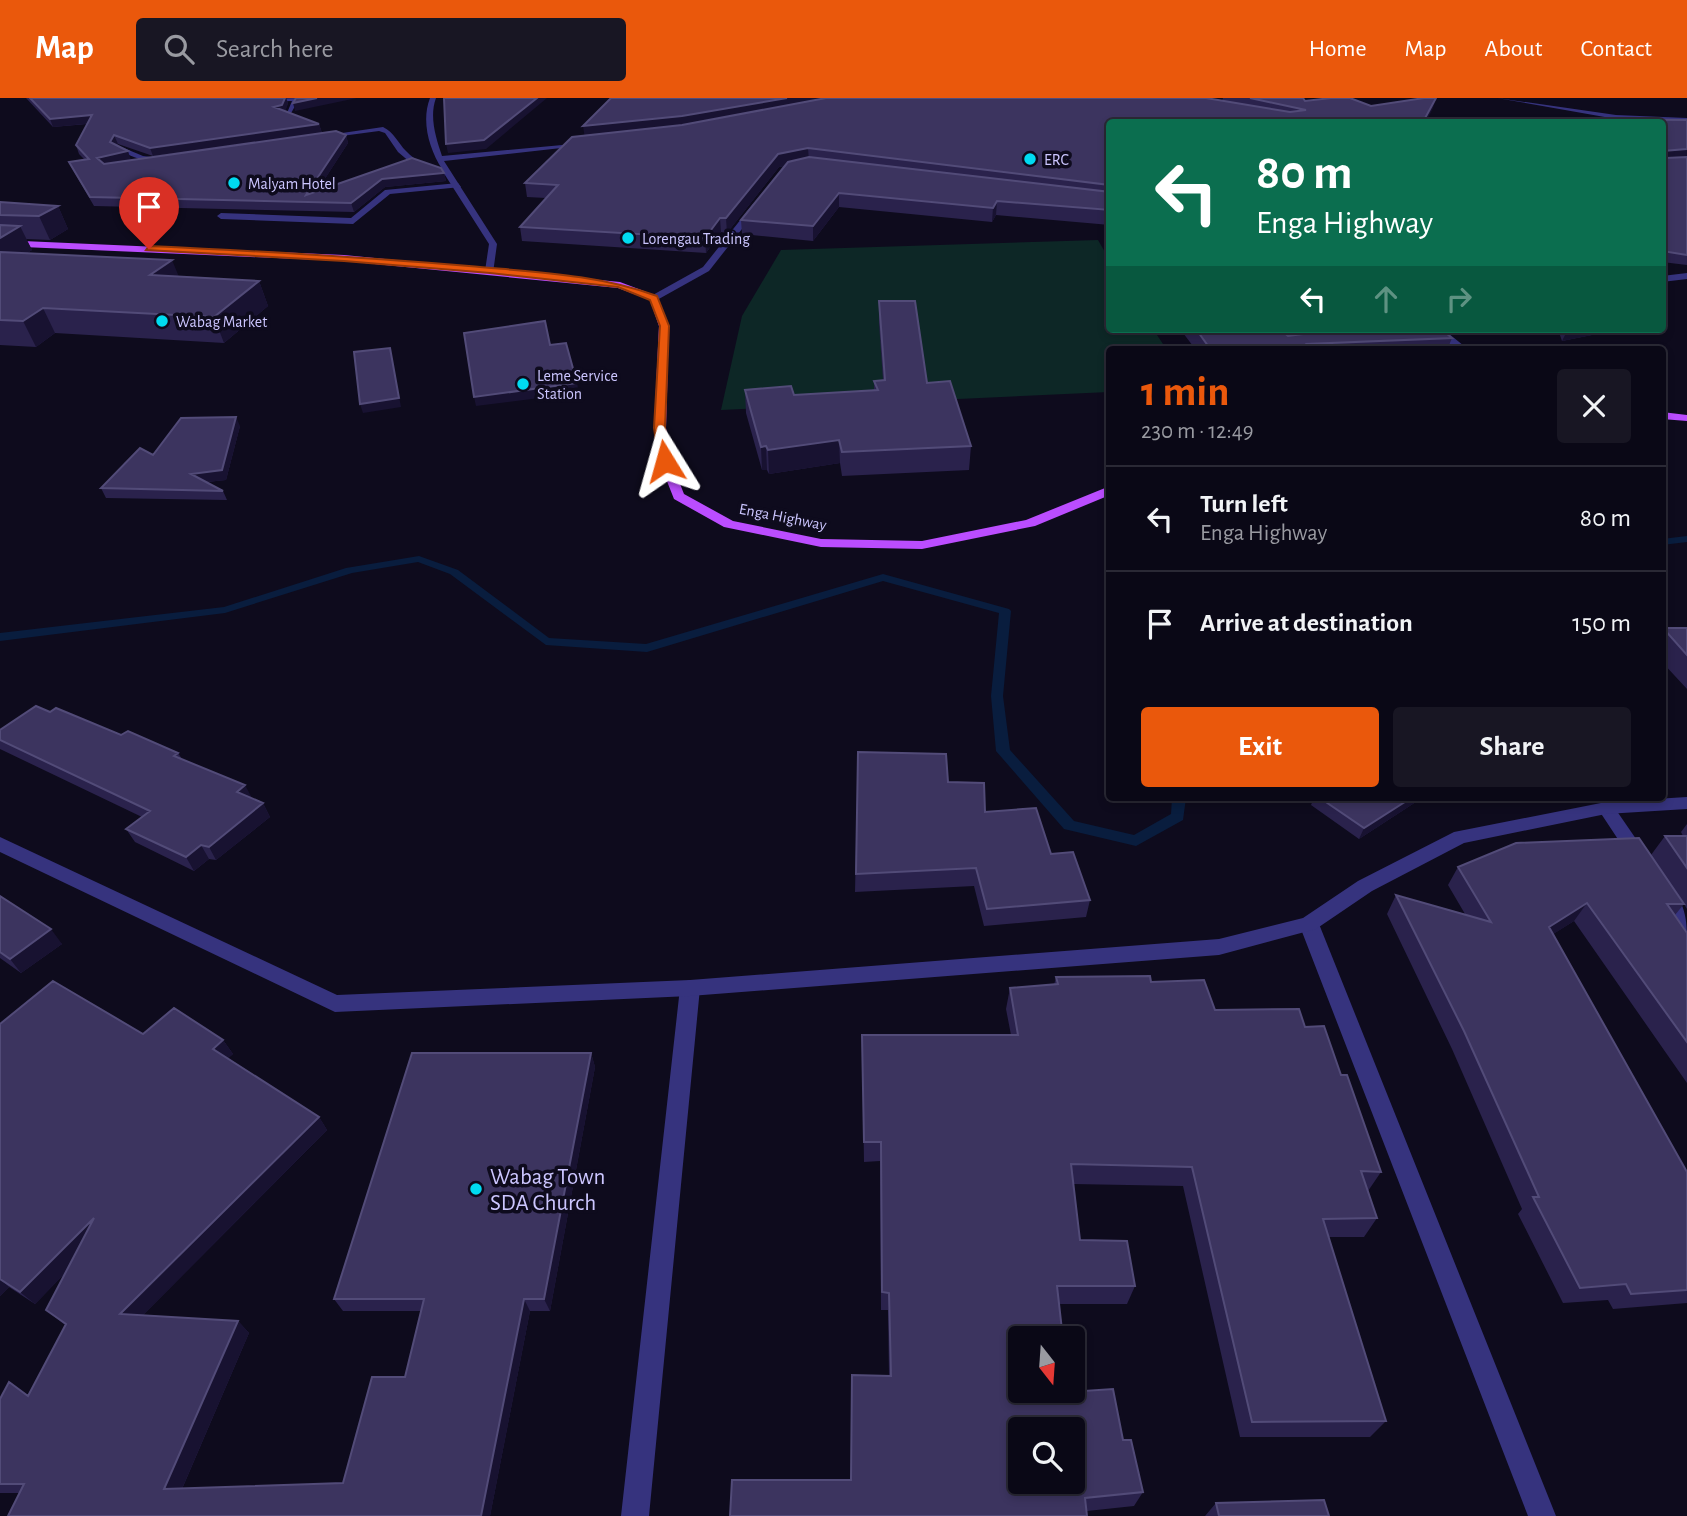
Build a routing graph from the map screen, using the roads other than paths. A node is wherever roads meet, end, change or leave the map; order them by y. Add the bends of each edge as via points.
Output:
1 (433, 98) edge
2 (1500, 98) edge
3 (255, 100) edge
4 (290, 113) edge
5 (1623, 119) edge
6 (1687, 120) edge
7 (1666, 121) edge
8 (309, 138) edge
9 (592, 144) edge
10 (119, 148) edge
11 (176, 157) edge
12 (163, 159) junction
13 (439, 159) junction
14 (130, 164) edge
15 (451, 174) junction
16 (458, 185) junction
17 (767, 192) edge
18 (221, 216) edge
19 (0, 243) edge
20 (490, 271) junction
21 (1687, 276) edge
22 (1666, 279) edge
23 (654, 298) junction
24 (1441, 333) edge
25 (1459, 346) edge
26 (1666, 415) edge
27 (1687, 418) edge
28 (1106, 492) edge
29 (1687, 803) edge
30 (1606, 808) junction
31 (0, 844) edge
32 (1309, 924) junction
33 (1687, 929) edge
34 (691, 988) junction
35 (635, 1516) edge
36 (1542, 1516) edge

1 - 13 street via 430,135
2 - 5 street
3 - 4 street via 296,99
6 - 7 street
8 - 15 street via 380,129 388,132 399,151 417,166
9 - 13 street
10 - 12 street via 142,158
11 - 12 street
12 - 14 street
13 - 15 street
15 - 16 street
16 - 18 street via 388,192 353,221
16 - 20 street via 493,244
17 - 23 street via 706,269
19 - 20 main road via 344,258
20 - 23 main road via 620,285
21 - 22 street
23 - 28 main road, Enga Highway via 664,326 660,428 665,461 679,496 729,524 821,543 922,545 1030,523
24 - 25 street
26 - 27 main road
29 - 30 street
30 - 32 street via 1460,837 1365,886
30 - 33 street
31 - 34 street via 335,1004
32 - 34 street via 1219,947
32 - 36 street
34 - 35 street

